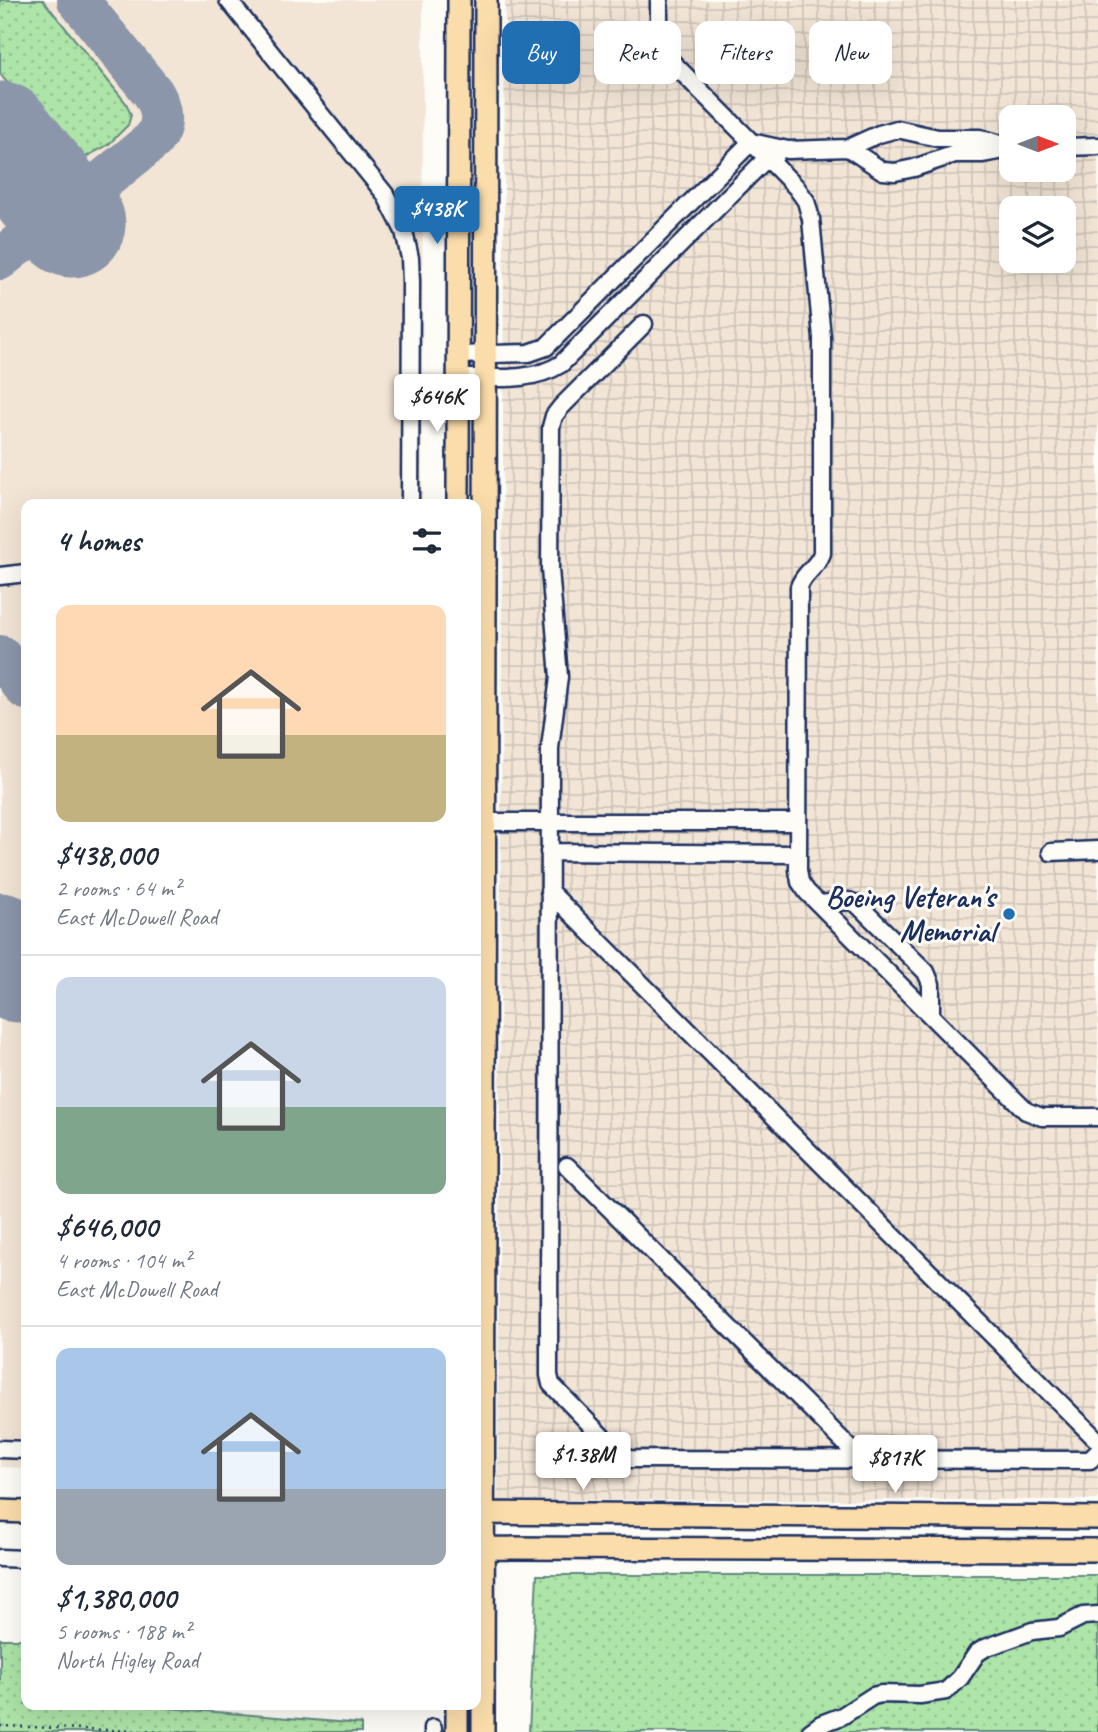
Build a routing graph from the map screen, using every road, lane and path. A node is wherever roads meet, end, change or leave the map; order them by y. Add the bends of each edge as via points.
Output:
1 (228, 0) edge
2 (459, 0) edge
3 (486, 0) edge
4 (659, 0) edge
5 (751, 142) junction
6 (999, 144) edge
7 (1098, 146) edge
8 (1076, 147) edge
9 (848, 148) junction
10 (788, 150) junction
11 (999, 151) edge
12 (767, 158) junction
13 (644, 324) dead end
14 (458, 355) junction
15 (486, 355) junction
16 (486, 377) junction
17 (458, 378) junction
18 (410, 499) edge
19 (457, 499) edge
20 (21, 574) edge
21 (0, 576) edge
22 (481, 748) edge
23 (481, 822) edge
24 (550, 822) junction
25 (798, 822) junction
26 (1098, 850) edge
27 (550, 852) junction
28 (1051, 852) dead end
29 (798, 854) junction
30 (550, 891) junction
31 (820, 904) junction
32 (931, 1016) junction
33 (1098, 1117) edge
34 (567, 1167) dead end
35 (1098, 1441) edge
36 (0, 1449) edge
37 (21, 1450) edge
38 (1098, 1452) edge
39 (862, 1460) junction
40 (0, 1511) edge
41 (21, 1512) edge
42 (481, 1513) edge
43 (1098, 1518) edge
44 (481, 1548) edge
45 (1098, 1550) edge
46 (0, 1558) edge
47 (21, 1559) edge
48 (481, 1609) edge
49 (1098, 1615) edge
50 (457, 1710) edge
51 (0, 1726) edge
52 (165, 1732) edge
53 (457, 1732) edge
54 (483, 1732) edge
55 (810, 1732) edge

1 - 18 street via 385,194 404,231 411,282
2 - 14 main road
3 - 15 main road
4 - 5 street via 662,52
5 - 10 street
5 - 12 street
5 - 15 street via 546,346 529,354
6 - 9 street via 897,130
7 - 8 street
9 - 10 street
9 - 11 street via 883,171 895,172 955,154
10 - 12 street
12 - 16 street via 567,359 538,375
12 - 25 street via 802,193 809,210 821,318 822,553 799,587
13 - 24 street via 552,421 550,569 559,677 550,738
14 - 15 street
14 - 17 main road
15 - 16 main road
16 - 17 street
16 - 22 main road
17 - 19 main road
20 - 21 street
23 - 24 street
24 - 25 street
24 - 27 street
25 - 29 street
26 - 28 street
27 - 29 street
27 - 30 street
29 - 31 street via 800,882
30 - 35 street
30 - 39 street via 551,1384 629,1460
31 - 32 street
31 - 32 street via 857,904 908,953 930,979
32 - 33 street via 1026,1111 1042,1117
34 - 39 street
36 - 37 street
38 - 39 street via 1090,1460
40 - 41 main road
42 - 43 main road
44 - 45 main road
46 - 47 street
48 - 54 main road
49 - 55 street via 985,1648 946,1690 873,1696
50 - 53 main road
51 - 52 path

